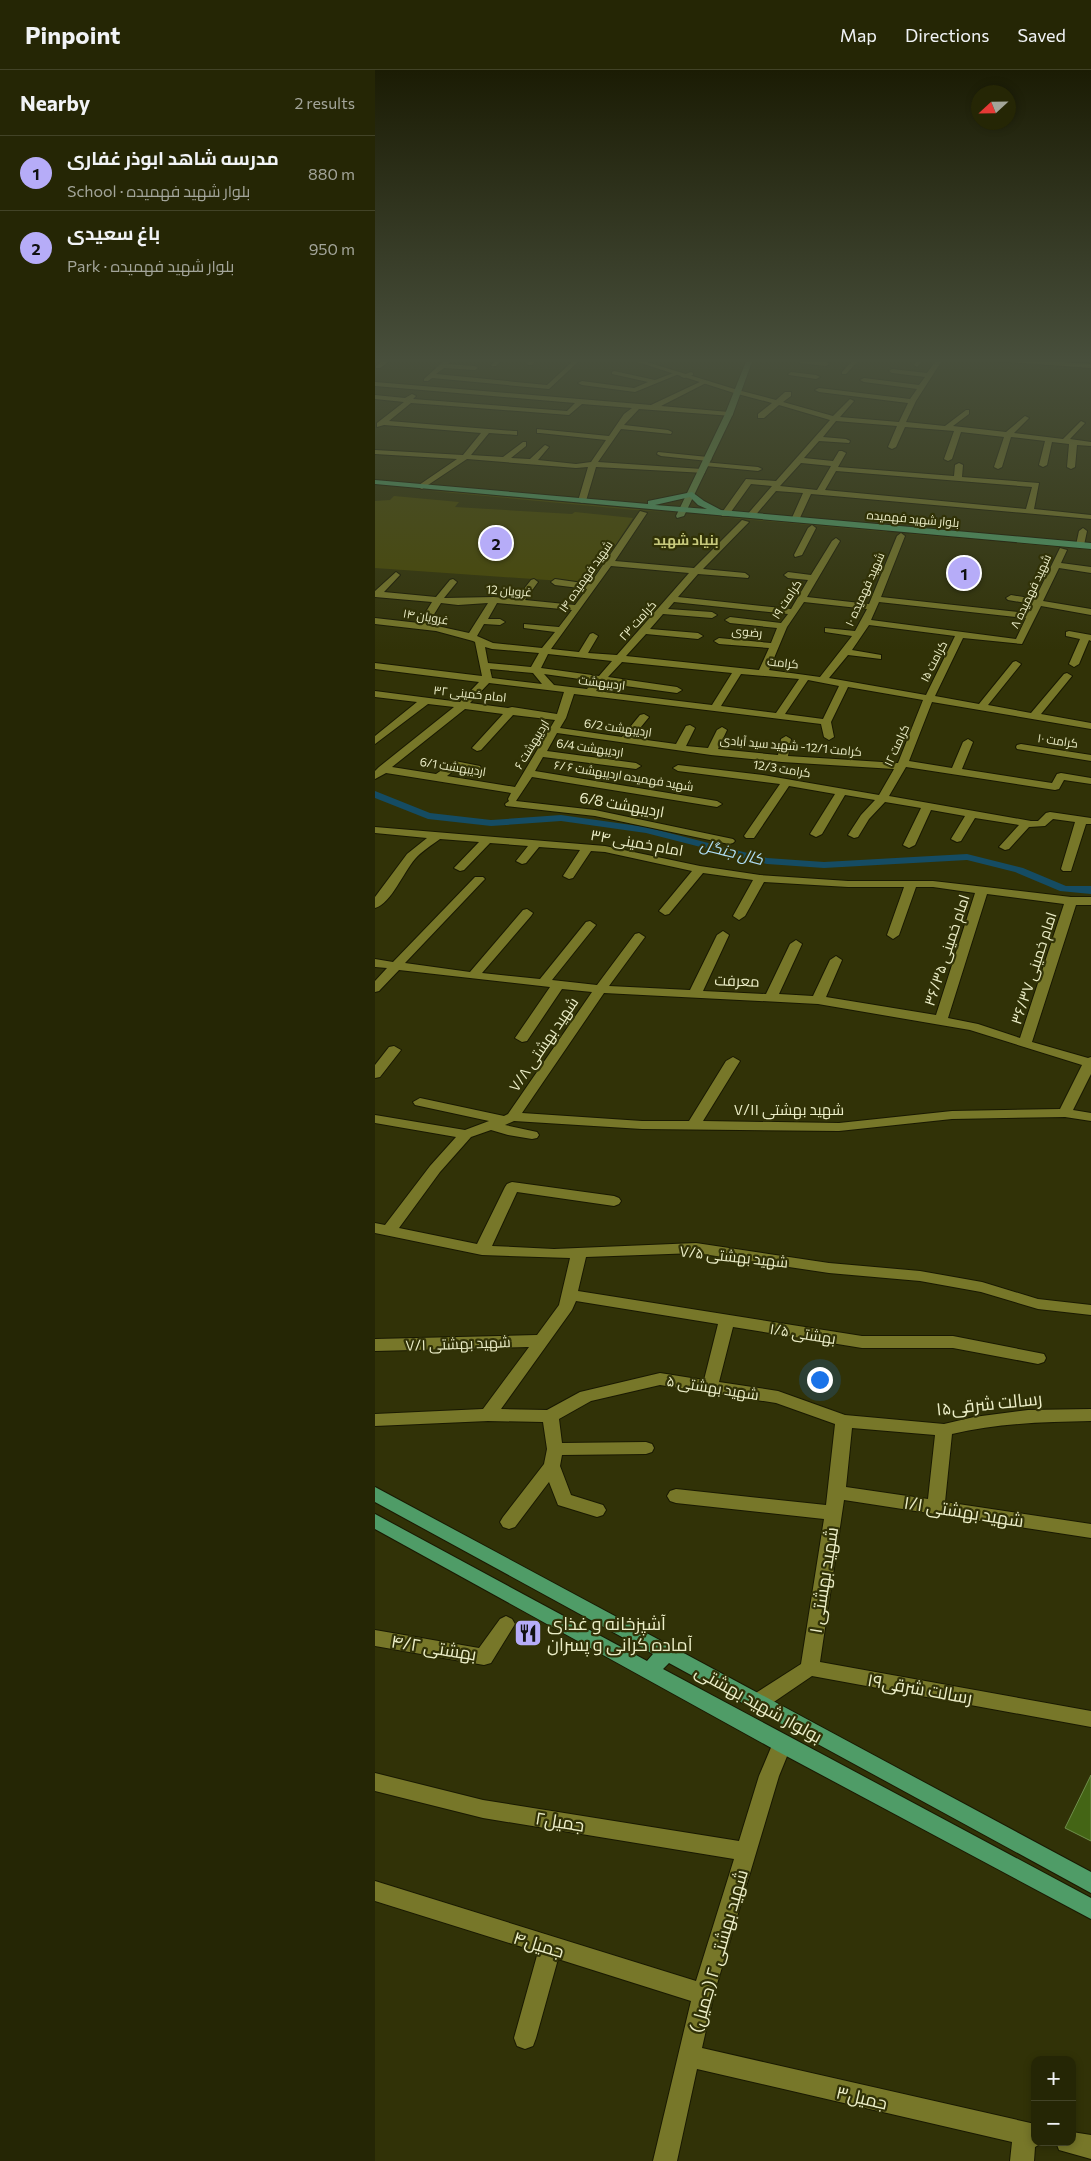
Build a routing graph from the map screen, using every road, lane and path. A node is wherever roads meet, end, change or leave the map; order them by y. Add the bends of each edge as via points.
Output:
1 (457, 457) edge
2 (465, 457) junction
3 (509, 457) edge
4 (536, 457) edge
5 (598, 457) edge
6 (672, 457) edge
7 (710, 457) edge
8 (801, 457) edge
9 (840, 457) edge
10 (1001, 457) edge
11 (1045, 457) edge
12 (1070, 457) edge
13 (505, 460) junction
14 (798, 460) junction
15 (531, 462) junction
16 (593, 464) junction
17 (902, 464) dead end
18 (706, 465) junction
19 (959, 465) dead end
20 (1043, 465) dead end
21 (835, 467) junction
22 (998, 467) dead end
23 (1071, 467) dead end
24 (758, 469) dead end
25 (898, 474) junction
26 (958, 478) junction
27 (375, 482) edge
28 (775, 486) junction
29 (375, 489) edge
30 (419, 490) junction
31 (808, 491) junction
32 (820, 492) junction
33 (967, 492) junction
34 (692, 494) junction
35 (581, 501) junction
36 (626, 506) junction
37 (1029, 511) junction
38 (643, 513) junction
39 (682, 514) junction
40 (725, 514) junction
41 (1091, 516) edge
42 (703, 518) junction
43 (748, 519) junction
44 (795, 520) junction
45 (812, 528) junction
46 (1083, 531) dead end
47 (901, 536) junction
48 (836, 541) dead end
49 (1080, 545) junction
50 (1091, 546) edge
51 (1063, 550) junction
52 (1091, 552) edge
53 (798, 555) dead end
54 (609, 563) junction
55 (1055, 565) junction
56 (1091, 570) edge
57 (696, 571) junction
58 (396, 575) dead end
59 (788, 575) dead end
60 (745, 576) dead end
61 (814, 578) junction
62 (453, 582) dead end
63 (534, 582) dead end
64 (555, 582) dead end
65 (593, 587) junction
66 (376, 594) edge
67 (1011, 598) dead end
68 (673, 599) junction
69 (802, 599) junction
70 (438, 600) junction
71 (494, 600) junction
72 (1039, 602) junction
73 (518, 603) junction
74 (873, 603) junction
75 (578, 608) junction
76 (663, 611) junction
77 (794, 612) junction
78 (1091, 612) edge
79 (712, 615) dead end
80 (1032, 616) junction
81 (730, 620) dead end
82 (482, 621) junction
83 (375, 622) edge
84 (499, 622) dead end
85 (865, 622) junction
86 (421, 626) junction
87 (527, 626) dead end
88 (783, 626) junction
89 (562, 630) junction
90 (828, 630) dead end
91 (645, 631) junction
92 (858, 634) junction
93 (1069, 634) dead end
94 (960, 635) junction
95 (593, 636) dead end
96 (699, 636) dead end
97 (1089, 637) edge
98 (476, 640) junction
99 (719, 641) dead end
100 (773, 646) junction
101 (545, 651) junction
102 (846, 651) junction
103 (696, 653) dead end
104 (582, 655) junction
105 (878, 657) dead end
106 (620, 658) junction
107 (1016, 664) dead end
108 (1074, 664) dead end
109 (691, 665) junction
110 (375, 666) edge
111 (485, 666) junction
112 (536, 670) junction
113 (738, 670) junction
114 (763, 672) junction
115 (1067, 676) dead end
116 (805, 677) junction
117 (487, 679) junction
118 (823, 679) junction
119 (601, 680) junction
120 (845, 683) junction
121 (551, 688) junction
122 (570, 690) junction
123 (677, 690) dead end
124 (589, 692) junction
125 (375, 694) edge
126 (929, 698) junction
127 (425, 701) junction
128 (463, 705) junction
129 (982, 707) junction
130 (715, 708) junction
131 (512, 710) junction
132 (779, 716) junction
133 (1034, 716) junction
134 (644, 717) dead end
135 (561, 718) junction
136 (826, 722) junction
137 (1091, 725) edge
138 (690, 728) dead end
139 (554, 730) junction
140 (722, 730) dead end
141 (829, 738) dead end
142 (786, 739) dead end
143 (625, 740) junction
144 (375, 741) edge
145 (968, 742) dead end
146 (1021, 747) dead end
147 (477, 748) dead end
148 (679, 748) junction
149 (711, 752) junction
150 (540, 753) junction
151 (1091, 758) edge
152 (782, 759) junction
153 (902, 764) junction
154 (636, 766) dead end
155 (476, 768) dead end
156 (678, 768) dead end
157 (956, 771) junction
158 (379, 772) edge
159 (528, 774) junction
160 (438, 778) junction
161 (1091, 781) edge
162 (786, 783) junction
163 (517, 791) junction
164 (841, 793) junction
165 (881, 799) junction
166 (717, 804) dead end
167 (508, 806) joint
168 (927, 807) junction
169 (973, 814) junction
170 (1086, 820) edge
171 (1027, 823) junction
172 (375, 830) edge
173 (816, 834) dead end
174 (438, 835) junction
175 (853, 835) dead end
176 (750, 836) dead end
177 (957, 839) dead end
178 (487, 840) junction
179 (729, 841) dead end
180 (536, 843) junction
181 (909, 845) dead end
182 (588, 847) junction
183 (1005, 847) dead end
184 (523, 861) dead end
185 (460, 868) dead end
186 (1067, 868) dead end
187 (700, 869) junction
188 (569, 876) dead end
189 (760, 878) junction
190 (479, 880) dead end
191 (911, 884) junction
192 (982, 890) junction
193 (1071, 901) junction
194 (1091, 901) edge
195 (375, 904) edge
196 (665, 911) dead end
197 (527, 913) dead end
198 (739, 916) dead end
199 (590, 925) dead end
200 (723, 934) dead end
201 (893, 935) dead end
202 (639, 937) dead end
203 (796, 944) dead end
204 (836, 960) dead end
205 (375, 963) edge
206 (394, 966) junction
207 (473, 976) junction
208 (543, 983) junction
209 (558, 985) junction
210 (375, 988) edge
211 (600, 989) junction
212 (695, 994) junction
213 (771, 997) junction
214 (818, 1000) junction
215 (941, 1020) junction
216 (522, 1038) dead end
217 (1025, 1044) junction
218 (394, 1050) dead end
219 (733, 1061) dead end
220 (1091, 1062) edge
221 (375, 1074) edge
222 (420, 1102) dead end
223 (1065, 1113) junction
224 (1091, 1117) edge
225 (510, 1118) junction
226 (375, 1119) edge
227 (492, 1125) junction
228 (694, 1125) junction
229 (466, 1134) junction
230 (532, 1135) dead end
231 (614, 1201) dead end
232 (382, 1228) edge
233 (482, 1250) junction
234 (579, 1253) junction
235 (569, 1295) junction
236 (1091, 1310) edge
237 (727, 1320) junction
238 (540, 1341) junction
239 (375, 1345) edge
240 (1038, 1358) dead end
241 (710, 1387) junction
242 (488, 1415) junction
243 (1091, 1415) edge
244 (550, 1416) junction
245 (375, 1420) edge
246 (844, 1421) junction
247 (944, 1430) junction
248 (646, 1448) dead end
249 (553, 1457) junction
250 (837, 1492) junction
251 (375, 1494) edge
252 (676, 1496) dead end
253 (936, 1506) junction
254 (597, 1510) dead end
255 (834, 1513) junction
256 (375, 1521) edge
257 (509, 1522) dead end
258 (1091, 1531) edge
259 (506, 1624) dead end
260 (375, 1638) edge
261 (667, 1652) junction
262 (810, 1668) junction
263 (650, 1671) junction
264 (758, 1702) junction
265 (1091, 1719) edge
266 (782, 1744) junction
267 (375, 1782) edge
268 (746, 1852) junction
269 (1091, 1883) edge
270 (375, 1891) edge
271 (1091, 1909) edge
272 (550, 1947) junction
273 (703, 1994) junction
274 (525, 2038) dead end
275 (689, 2056) junction
276 (1029, 2135) edge
277 (1076, 2144) edge
278 (1091, 2147) edge
279 (665, 2161) edge
280 (1022, 2161) edge

1 - 2 street
2 - 13 street
2 - 30 street
3 - 13 street
4 - 15 street
5 - 16 street
6 - 18 street
7 - 18 main road
8 - 14 street, کرامت ۲۳
9 - 21 street
10 - 22 street
11 - 20 street
12 - 23 street
13 - 15 street
14 - 21 street
14 - 28 street, کرامت ۲۳
15 - 16 street via 576,466
16 - 18 street
16 - 35 street
17 - 25 street
18 - 24 street
18 - 34 main road
19 - 26 street
21 - 25 street
21 - 32 street
25 - 26 street
26 - 33 street
27 - 30 main road, بلوار شهید فهمیده
28 - 31 street
28 - 40 street via 749,481
28 - 43 street, کرامت ۲۳
29 - 30 main road, بلوار شهید فهمیده
30 - 35 main road, بلوار شهید فهمیده
30 - 38 main road, بلوار شهید فهمیده
31 - 32 street
31 - 44 street
32 - 33 street
33 - 37 street
33 - 37 street via 1036,485
34 - 36 main road
34 - 39 main road
34 - 40 main road via 701,503
35 - 36 main road, بلوار شهید فهمیده
36 - 39 main road, بلوار شهید فهمیده
37 - 41 street
38 - 39 main road, بلوار شهید فهمیده
38 - 42 main road
38 - 54 street, شهید فهمیده ۱۴
39 - 40 main road, بلوار شهید فهمیده
39 - 42 main road, بلوار شهید فهمیده
40 - 43 main road, بلوار شهید فهمیده
42 - 43 main road, بلوار شهید فهمیده
43 - 44 main road, بلوار شهید فهمیده
43 - 45 main road, بلوار شهید فهمیده
43 - 57 street, کرامت ۲۳
44 - 49 main road, بلوار شهید فهمیده
45 - 47 main road, بلوار شهید فهمیده
45 - 53 street
46 - 49 street
47 - 51 main road, بلوار شهید فهمیده
47 - 74 street, شهید فهمیده ۱۰
48 - 61 street, کرامت ۱۹
49 - 50 main road, بلوار شهید فهمیده
51 - 52 main road, بلوار شهید فهمیده
51 - 55 street, شهید فهمیده ۸
54 - 57 street
54 - 65 street, شهید فهمیده ۱۴
55 - 56 street
55 - 72 street, شهید فهمیده ۸
57 - 60 street
57 - 68 street, کرامت ۲۳
58 - 66 street
59 - 61 street
61 - 69 street, کرامت ۱۹
62 - 70 street
63 - 73 street
64 - 65 street
65 - 75 street, شهید فهمیده ۱۴
66 - 70 street, غرویان 12
67 - 72 street
68 - 76 street, کرامت ۲۳
68 - 77 street
69 - 74 street
69 - 77 street, کرامت ۱۹
70 - 71 street, غرویان 12
70 - 86 street
71 - 73 street, غرویان 12
71 - 82 street
72 - 78 street
72 - 80 street, شهید فهمیده ۸
73 - 75 street, غرویان 12
74 - 80 street via 953,607
74 - 85 street, شهید فهمیده ۱۰
75 - 89 street, شهید فهمیده ۱۴
76 - 79 street
76 - 91 street, کرامت ۲۳
77 - 88 street, کرامت ۱۹
80 - 94 street, شهید فهمیده ۸ via 1019,642
81 - 88 street
82 - 84 street
82 - 98 street
83 - 86 street, غرویان ۱۴
85 - 92 street, شهید فهمیده ۱۰
85 - 94 street
86 - 98 street, غرویان ۱۴ via 431,632
87 - 89 street
88 - 100 street, کرامت ۱۹
89 - 101 street, شهید فهمیده ۱۴
90 - 92 street
91 - 96 street
91 - 106 street, کرامت ۲۳
92 - 102 street, شهید فهمیده ۱۰
93 - 97 street
94 - 126 street, کرامت ۱۵
95 - 104 street
97 - 108 street
98 - 101 street, کرامت via 492,646
98 - 111 street
99 - 100 street, رضوی
100 - 114 street, کرامت ۱۹
101 - 104 street, کرامت
101 - 112 street, شهید فهمیده ۱۴
102 - 105 street
102 - 118 street, شهید فهمیده ۱۰
103 - 109 street
104 - 106 street, کرامت
106 - 109 street, کرامت
106 - 119 street, کرامت ۲۳
107 - 129 street
109 - 113 street, کرامت
110 - 117 street, اردیبهشت
111 - 112 street
111 - 117 street
112 - 119 street
112 - 121 street
113 - 114 street, کرامت
113 - 130 street
114 - 116 street, کرامت
115 - 133 street
116 - 118 street, کرامت
116 - 132 street
117 - 121 street, اردیبهشت
117 - 128 street
118 - 120 street, کرامت
119 - 123 street
119 - 124 street, کرامت ۲۳
120 - 126 street, کرامت
120 - 136 street
121 - 122 street, اردیبهشت
122 - 124 street, اردیبهشت
122 - 135 street, اردیبهشت ۶
124 - 130 street, اردیبهشت
125 - 127 street, امام خمینی ۳۲
126 - 129 street, کرامت
126 - 153 street, کرامت ۱۲
127 - 128 street, امام خمینی ۳۲
127 - 144 street
128 - 131 street, امام خمینی ۳۲
128 - 158 street
129 - 133 street, کرامت
130 - 132 street, اردیبهشت
131 - 135 street, امام خمینی ۳۲
131 - 147 street
132 - 136 street, اردیبهشت
133 - 137 street, کرامت
134 - 143 street
135 - 139 street, اردیبهشت ۶
136 - 141 street
138 - 148 street
139 - 143 street, اردیبهشت 6/2
139 - 150 street, اردیبهشت ۶
140 - 149 street
142 - 152 street
143 - 148 street, اردیبهشت 6/2
145 - 157 street
146 - 151 street, کرامت ۱۰
148 - 149 street, کرامت 12/1- شهید سید آبادی
149 - 152 street, کرامت 12/1- شهید سید آبادی
150 - 154 street, اردیبهشت 6/4
150 - 159 street, اردیبهشت ۶
152 - 153 street, کرامت 12/1- شهید سید آبادی
153 - 157 street, کرامت 12/1- شهید سید آبادی
153 - 165 street, کرامت ۱۲
155 - 160 street via 455,764
156 - 162 street, کرامت 12/3
157 - 161 street, کرامت 12/1- شهید سید آبادی via 1055,787 1061,776
158 - 160 street, اردیبهشت 6/1
159 - 163 street, اردیبهشت ۶
159 - 166 street, شهید فهمیده اردیبهشت ۶ /۶
160 - 163 street, اردیبهشت 6/1
162 - 164 street, کرامت 12/3
162 - 176 street
163 - 167 street, اردیبهشت ۶
164 - 165 street, کرامت 12/3
164 - 173 street
165 - 168 street, کرامت 12/3
165 - 175 street, کرامت ۱۲
167 - 179 street, اردیبهشت 6/8 via 595,813
168 - 169 street, کرامت 12/3
168 - 181 street
169 - 171 street, کرامت 12/3
169 - 177 street
170 - 171 street via 1050,816 1041,824
170 - 186 street
171 - 183 street
172 - 174 street, امام خمینی ۳۴
174 - 178 street, امام خمینی ۳۴
174 - 195 street via 411,856
178 - 180 street, امام خمینی ۳۴
178 - 185 street
180 - 182 street, امام خمینی ۳۴
180 - 184 street
182 - 187 street, امام خمینی ۳۴
182 - 188 street
187 - 189 street, امام خمینی ۳۴
187 - 196 street
189 - 191 street, امام خمینی ۳۴ via 848,884
189 - 198 street
190 - 206 street
191 - 192 street, امام خمینی ۳۴
191 - 201 street
192 - 193 street, امام خمینی ۳۴
192 - 215 street, امام خمینی ۳۶/۳۵
193 - 194 street, امام خمینی ۳۴
193 - 217 street, امام خمینی ۳۶/۳۷
197 - 207 street
199 - 208 street
200 - 212 street
202 - 211 street, شهید بهشتی ۷/۸
203 - 213 street
204 - 214 street
205 - 206 street, معرفت
206 - 207 street, معرفت
206 - 210 street
207 - 208 street, معرفت
208 - 209 street, معرفت
209 - 211 street, معرفت
209 - 216 street
211 - 212 street, معرفت
211 - 225 street, شهید بهشتی ۷/۸
212 - 213 street, معرفت
213 - 214 street, معرفت
214 - 215 street, معرفت
215 - 217 street, معرفت
217 - 220 street, معرفت
218 - 221 street
219 - 228 street
220 - 223 street
222 - 225 street
223 - 224 street, شهید بهشتی ۷/۱۱
223 - 228 street, شهید بهشتی ۷/۱۱ via 952,1116 839,1127
225 - 227 street
225 - 228 street, شهید بهشتی ۷/۱۱
226 - 229 street
227 - 229 street
227 - 230 street
229 - 232 street
231 - 233 street via 512,1187
232 - 233 street, شهید بهشتی ۷/۵
233 - 234 street, شهید بهشتی ۷/۵
234 - 235 street
234 - 236 street, شهید بهشتی ۷/۵ via 696,1248 829,1268 920,1276 982,1287 1038,1304
235 - 237 street, بهشتی ۱/۵
235 - 238 street via 567,1306
237 - 240 street, بهشتی ۱/۵ via 862,1342 953,1342
237 - 241 street
238 - 239 street, شهید بهشتی ۷/۱
238 - 242 street
241 - 244 street, شهید بهشتی ۵ via 660,1379 586,1396
241 - 246 street, شهید بهشتی ۵ via 777,1397
242 - 244 street, شهید بهشتی ۵
242 - 245 street, شهید بهشتی ۵
243 - 247 street, رسالت شرقی۱۵ via 1028,1416
244 - 249 street
246 - 247 street, رسالت شرقی۱۵
246 - 250 street
247 - 253 street
248 - 249 street
249 - 254 street via 564,1500
249 - 257 street
250 - 253 street, شهید بهشتی ۱/۱
250 - 255 street, شهید بهشتی ۱
251 - 261 main road, بولوار شهید بهشتی
252 - 255 street
253 - 258 street, شهید بهشتی ۱/۱
255 - 262 street, شهید بهشتی ۱
256 - 263 main road, بولوار شهید بهشتی
259 - 260 street, بهشتی ۴/۲ via 484,1657
261 - 263 main road
261 - 264 main road, بولوار شهید بهشتی
262 - 264 street
262 - 265 street, رسالت شرقی۱۹
263 - 266 main road, بولوار شهید بهشتی
264 - 269 main road, بولوار شهید بهشتی
266 - 268 street, شهید بهشتی ۲ (جمیل)
266 - 271 main road, بولوار شهید بهشتی
267 - 268 street, جمیل۲ via 483,1809
268 - 273 street, شهید بهشتی ۲ (جمیل)
270 - 272 street, جمیل۴
272 - 273 street, جمیل۴
272 - 274 street
273 - 275 street, شهید بهشتی ۲ (جمیل)
275 - 276 street, جمیل۳
275 - 279 street, شهید بهشتی ۲ (جمیل)
276 - 280 street
277 - 278 street

